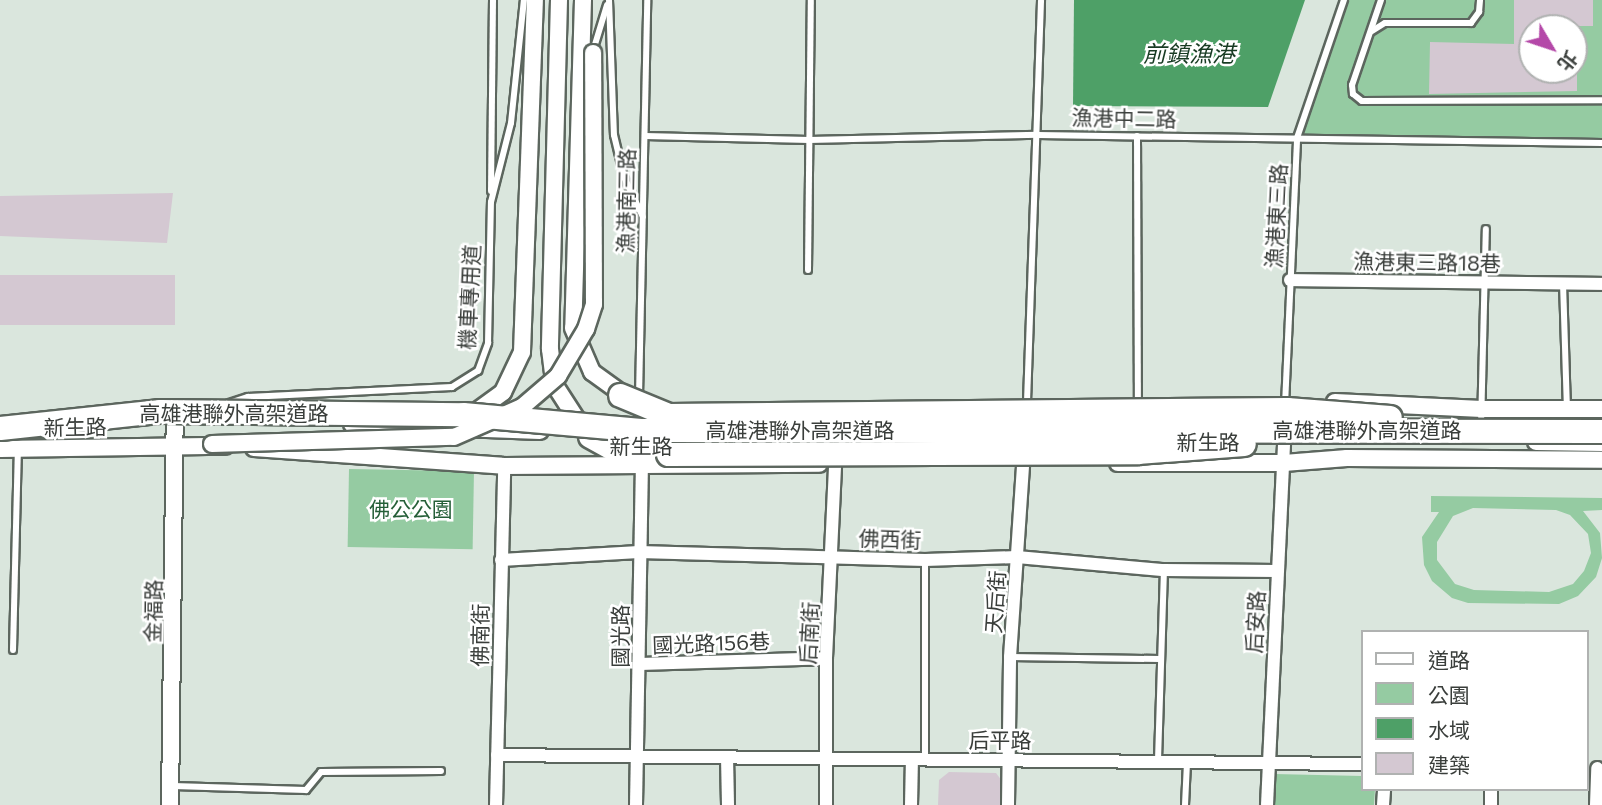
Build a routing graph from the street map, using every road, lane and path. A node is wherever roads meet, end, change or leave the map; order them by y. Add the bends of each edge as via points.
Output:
1 (493, 0) edge
2 (524, 0) edge
3 (535, 0) edge
4 (559, 0) edge
5 (583, 0) edge
6 (609, 0) edge
7 (647, 0) edge
8 (811, 0) edge
9 (1041, 0) edge
10 (1344, 0) edge
11 (1381, 0) edge
12 (1480, 0) edge
13 (1371, 32) junction
14 (593, 53) junction
15 (1602, 100) edge
16 (1038, 135) junction
17 (645, 136) junction
18 (1137, 136) junction
19 (1297, 138) junction
20 (809, 140) junction
21 (1602, 143) edge
22 (491, 202) junction
23 (644, 219) junction
24 (1486, 229) dead end
25 (808, 270) dead end
26 (1290, 280) junction
27 (1485, 282) junction
28 (1563, 283) junction
29 (1602, 284) edge
30 (629, 399) junction
31 (1285, 399) junction
32 (1138, 401) junction
33 (989, 402) junction
34 (1027, 402) junction
35 (1482, 409) junction
36 (1567, 409) junction
37 (1602, 409) edge
38 (0, 416) edge
39 (175, 418) junction
40 (1602, 420) edge
41 (289, 421) junction
42 (1026, 423) junction
43 (1443, 425) junction
44 (0, 428) edge
45 (1602, 431) edge
46 (551, 432) dead end
47 (590, 436) junction
48 (1053, 439) junction
49 (1138, 440) junction
50 (1481, 440) junction
51 (648, 441) dead end
52 (1284, 442) junction
53 (1024, 443) junction
54 (1568, 443) junction
55 (1602, 443) edge
56 (212, 444) junction
57 (176, 446) junction
58 (0, 449) edge
59 (18, 449) junction
60 (1602, 460) edge
61 (1284, 463) junction
62 (835, 464) junction
63 (1023, 464) junction
64 (504, 466) junction
65 (1602, 467) edge
66 (642, 468) junction
67 (639, 552) junction
68 (832, 557) junction
69 (1017, 557) junction
70 (501, 560) junction
71 (925, 560) junction
72 (1164, 570) junction
73 (1277, 571) junction
74 (13, 650) dead end
75 (1010, 657) junction
76 (826, 659) junction
77 (1160, 659) junction
78 (640, 664) junction
79 (497, 755) junction
80 (637, 756) junction
81 (727, 757) junction
82 (825, 758) junction
83 (918, 759) junction
84 (1009, 760) junction
85 (1158, 760) junction
86 (1187, 762) junction
87 (1268, 763) junction
88 (1360, 764) edge
89 (1595, 768) edge
90 (441, 771) dead end
91 (171, 786) junction
92 (170, 805) edge
93 (496, 805) edge
94 (636, 805) edge
95 (728, 805) edge
96 (826, 805) edge
97 (911, 805) edge
98 (1008, 805) edge
99 (1185, 805) edge
100 (1267, 805) edge
101 (1595, 805) edge

1 - 22 lane
2 - 22 lane, 機車專用道 via 511,122
3 - 41 street via 522,352 511,380 493,403 466,416
4 - 47 street via 550,349 554,384 565,407
5 - 14 street
5 - 30 street via 573,328 592,372
6 - 14 lane
6 - 23 lane via 614,135 624,177
7 - 17 lane, 漁港南三路
8 - 20 lane
9 - 16 lane
10 - 19 lane, 漁港東三路
11 - 13 lane
12 - 13 lane via 1471,23 1385,23
13 - 15 lane via 1352,85 1353,94 1362,101
14 - 56 street, bridge via 595,295 586,329 558,376 522,407 454,437
16 - 18 lane, 漁港中二路
16 - 20 lane, 漁港中二路
16 - 34 lane
17 - 20 lane, 漁港中二路
17 - 23 lane, 漁港南三路
18 - 19 lane, 漁港中二路
18 - 32 lane
19 - 21 lane, 漁港中二路
19 - 26 lane, 漁港東三路
20 - 25 lane
22 - 39 lane, 機車專用道 via 487,351 478,371 467,381 452,387 248,397
23 - 30 lane, 漁港南三路
24 - 27 lane
26 - 27 street, 漁港東三路18巷
26 - 31 lane, 漁港東三路
27 - 28 street, 漁港東三路18巷
27 - 35 lane
28 - 29 street, 漁港東三路18巷
28 - 36 lane
30 - 33 street, 新生路 via 669,407
30 - 43 highway, bridge via 668,415 1287,409
31 - 32 street, 新生路
31 - 35 street, 新生路
31 - 52 lane, 漁港東三路
32 - 34 street, 新生路
32 - 49 lane
33 - 34 street, 新生路
33 - 42 street, 新生路
34 - 42 street, 天后街
35 - 36 street, 新生路
35 - 50 lane
36 - 37 street, 新生路
36 - 54 lane
38 - 39 street, 新生路
38 - 43 highway, 高雄港聯外高架道路, bridge via 160,402 463,404 643,422
39 - 41 street, 新生路
39 - 57 street, 金福路
40 - 43 highway, 高雄港聯外高架道路
41 - 46 street, 新生路
42 - 48 street, 新生路
42 - 53 street, 天后街
43 - 44 highway, 高雄港聯外高架道路, bridge via 643,430 463,414 160,411
43 - 45 highway, 高雄港聯外高架道路, bridge
43 - 47 highway, bridge via 1137,452 668,454 617,451
47 - 66 street
48 - 49 street, 新生路
48 - 53 street, 新生路
49 - 52 street, 新生路
50 - 52 street, 新生路
50 - 54 street, 新生路
51 - 53 street, 新生路
52 - 61 street, 后安路
53 - 63 street, 天后街
54 - 55 street, 新生路
56 - 57 street, 新生路
56 - 64 street, 新生路
57 - 59 street, 新生路
57 - 91 street, 金福路
58 - 59 street, 新生路
59 - 74 lane
60 - 61 street, 新生路 via 1347,458
61 - 63 street, 新生路
61 - 65 street, 新生路
61 - 73 street, 后安路
62 - 63 street, 新生路
62 - 66 street, 新生路
62 - 68 street, 后南街
63 - 69 street, 天后街
64 - 66 street, 新生路
64 - 70 street, 佛南街
66 - 67 street, 國光路
67 - 68 street, 佛西街
67 - 70 street, 佛西街
67 - 78 street, 國光路
68 - 71 street, 佛西街
68 - 76 street, 后南街
69 - 71 street, 佛西街
69 - 72 street, 佛西街
69 - 75 street, 天后街
70 - 79 street, 佛南街
71 - 83 lane
72 - 73 street, 佛西街
72 - 77 lane
73 - 87 street, 后安路
75 - 77 lane
75 - 84 street, 天后街
76 - 78 street, 國光路156巷
76 - 82 street, 后南街
77 - 85 lane
78 - 80 street, 國光路
79 - 80 street, 后平路
79 - 93 street, 佛南街
80 - 81 street, 后平路
80 - 94 street, 國光路
81 - 82 street, 后平路
81 - 95 street
82 - 83 street, 后平路
82 - 96 street, 后南街
83 - 84 street, 后平路
83 - 97 street
84 - 85 street, 后平路
84 - 98 street, 天后街
85 - 86 street, 后平路
86 - 87 street, 后平路
86 - 99 lane
87 - 88 street, 后平路
87 - 100 street, 后安路
89 - 101 street
90 - 91 lane via 321,772 306,790
91 - 92 street, 金福路

